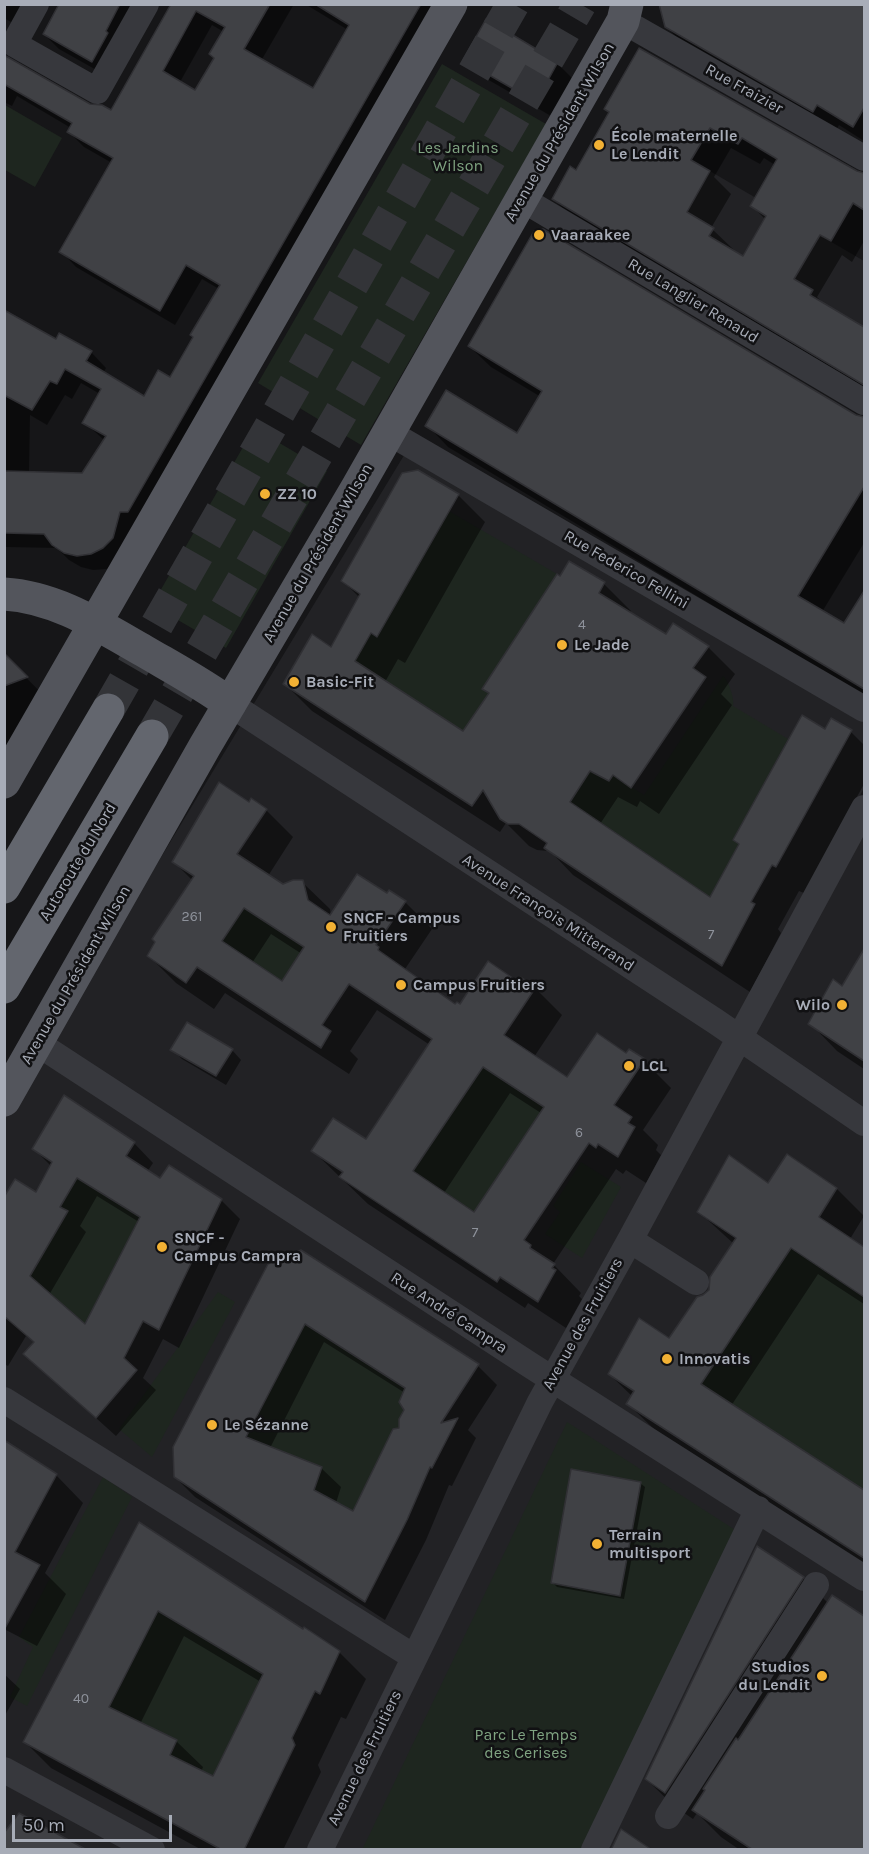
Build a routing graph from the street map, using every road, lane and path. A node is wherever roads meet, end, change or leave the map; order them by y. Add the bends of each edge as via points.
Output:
1 (36, 4) edge
2 (146, 4) edge
3 (451, 4) edge
4 (625, 13) edge
5 (864, 158) edge
6 (522, 199) junction
7 (864, 402) edge
8 (388, 432) junction
9 (4, 594) edge
10 (94, 624) junction
11 (230, 704) junction
12 (864, 709) edge
13 (108, 710) tunnel mouth
14 (152, 736) tunnel mouth
15 (4, 782) edge
16 (861, 822) edge
17 (4, 887) edge
18 (4, 987) edge
19 (740, 1038) junction
20 (37, 1043) junction
21 (4, 1100) edge
22 (864, 1123) edge
23 (630, 1240) junction
24 (696, 1282) dead end
25 (552, 1379) junction
26 (4, 1400) edge
27 (758, 1509) junction
28 (864, 1578) edge
29 (816, 1585) dead end
30 (414, 1658) junction
31 (4, 1770) edge
32 (668, 1816) dead end
33 (113, 1840) edge
34 (152, 1850) edge
35 (320, 1850) edge
36 (594, 1850) edge

1 - 2 street via 14,44 97,91
3 - 10 main road
4 - 5 street, Rue Fraizier
4 - 6 main road, Avenue du Président Wilson
6 - 7 street, Rue Langlier Renaud
6 - 8 main road, Avenue du Président Wilson
8 - 11 main road, Avenue du Président Wilson
8 - 12 street, Rue Federico Fellini
9 - 10 main road via 42,599
10 - 11 main road
10 - 15 main road
11 - 19 street, Avenue François Mitterrand
11 - 20 main road, Avenue du Président Wilson
13 - 17 highway
14 - 18 highway, Autoroute du Nord
16 - 19 street, Avenue des Fruitiers
19 - 22 street, Avenue François Mitterrand
19 - 23 street, Avenue des Fruitiers
20 - 21 main road, Avenue du Président Wilson
20 - 25 street, Rue André Campra
23 - 24 street
23 - 25 street, Avenue des Fruitiers
25 - 27 street, Rue André Campra
25 - 30 street, Avenue des Fruitiers
26 - 30 street
27 - 28 street, Rue André Campra
27 - 36 street
29 - 32 street
30 - 35 street, Avenue des Fruitiers
31 - 33 street
33 - 34 street

